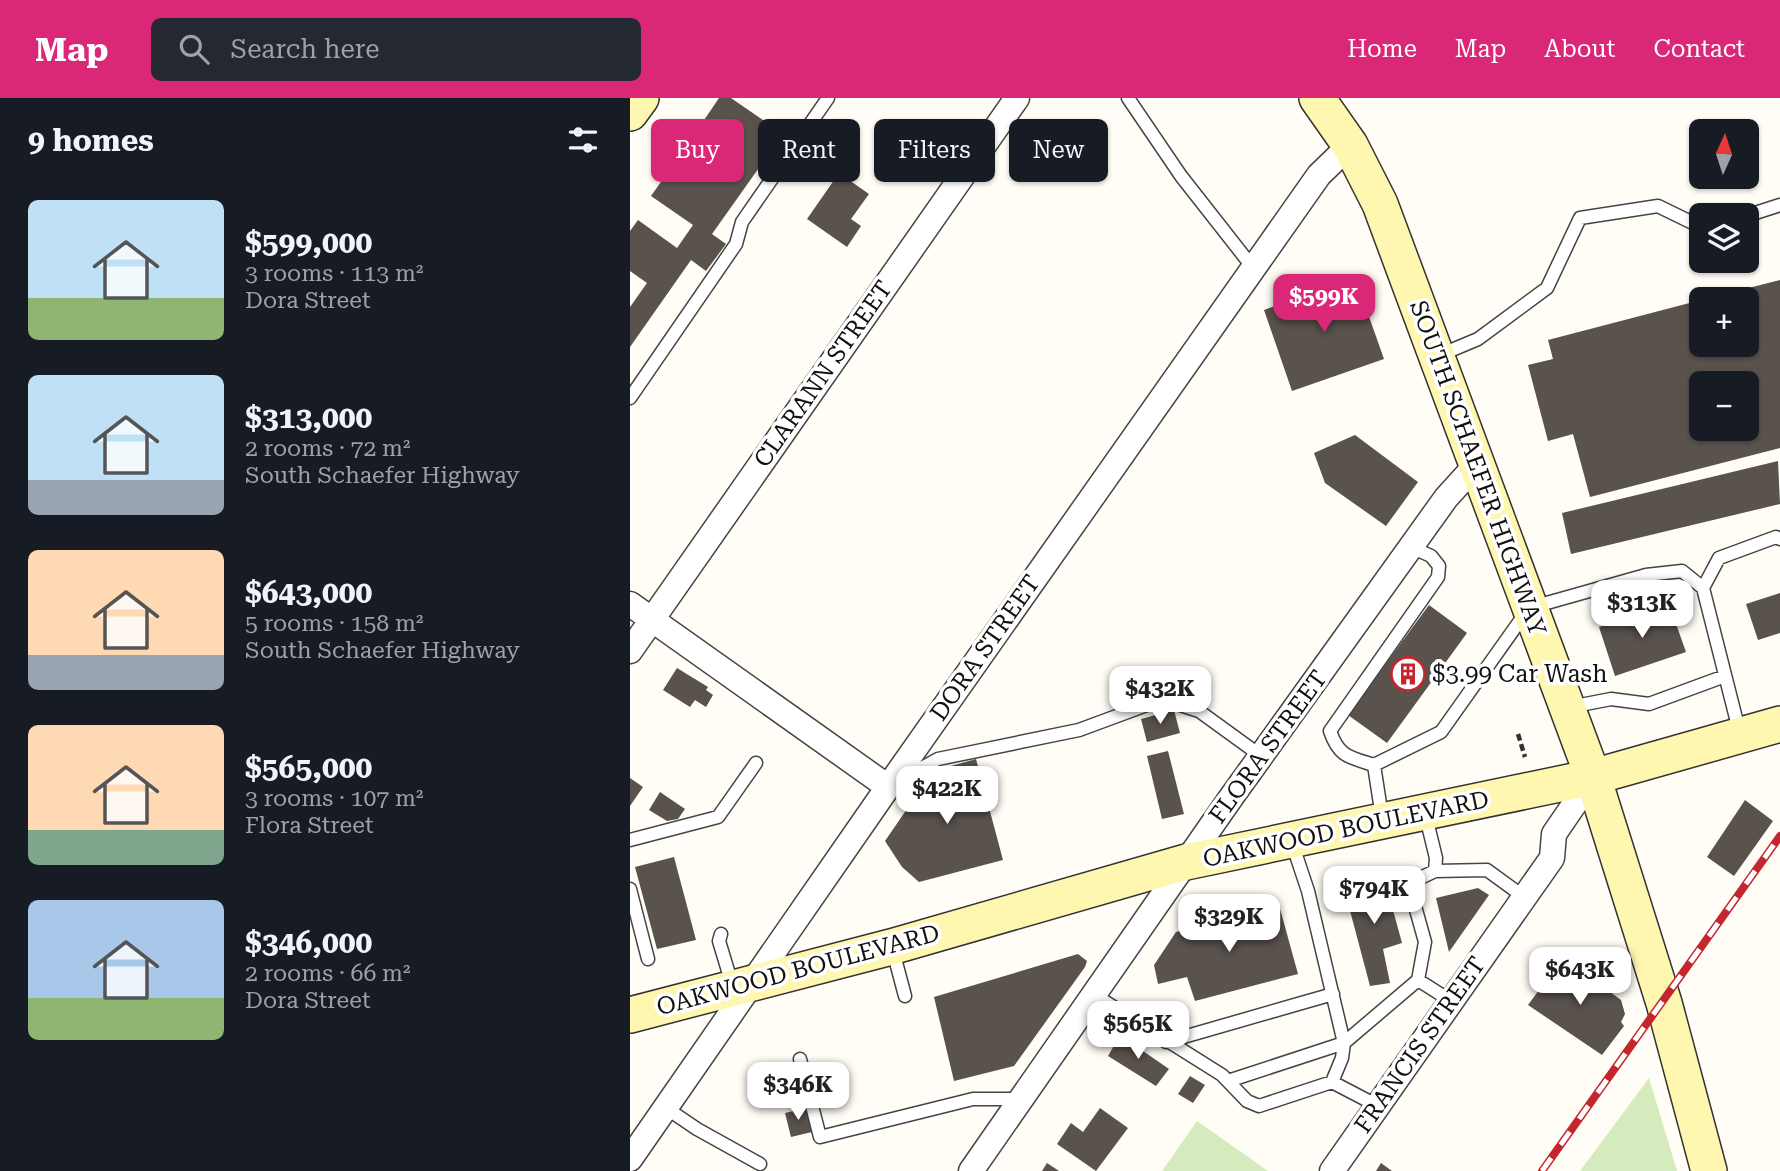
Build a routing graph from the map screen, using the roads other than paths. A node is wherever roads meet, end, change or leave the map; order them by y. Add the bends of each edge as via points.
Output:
1 (641, 98) edge
2 (828, 98) edge
3 (1017, 98) edge
4 (1128, 98) edge
5 (1317, 98) edge
6 (630, 113) edge
7 (1350, 145) junction
8 (1780, 205) edge
9 (1759, 212) edge
10 (1689, 221) edge
11 (1254, 269) junction
12 (1436, 357) junction
13 (630, 398) edge
14 (1475, 466) junction
15 (1780, 539) edge
16 (1411, 547) junction
17 (1703, 587) junction
18 (630, 604) edge
19 (1529, 608) junction
20 (652, 619) junction
21 (630, 651) edge
22 (1725, 676) junction
23 (1567, 707) junction
24 (1780, 724) edge
25 (1740, 734) junction
26 (1261, 756) junction
27 (756, 763) dead end
28 (1374, 765) junction
29 (1593, 777) junction
30 (888, 786) junction
31 (1425, 813) junction
32 (1383, 821) junction
33 (630, 840) edge
34 (1292, 840) junction
35 (1185, 862) junction
36 (1435, 871) junction
37 (630, 889) edge
38 (1524, 897) junction
39 (721, 934) dead end
40 (891, 947) junction
41 (648, 959) dead end
42 (1418, 980) junction
43 (744, 985) junction
44 (1333, 994) junction
45 (1093, 995) junction
46 (905, 996) dead end
47 (1451, 1001) junction
48 (630, 1015) edge
49 (1166, 1042) junction
50 (1344, 1044) junction
51 (800, 1059) dead end
52 (1228, 1081) junction
53 (1332, 1082) junction
54 (1021, 1099) junction
55 (1378, 1106) junction
56 (666, 1108) junction
57 (630, 1159) edge
58 (760, 1164) dead end
59 (971, 1171) edge
60 (1332, 1171) edge
61 (1709, 1171) edge

1 - 6 main road
2 - 13 lane via 741,222 736,244
3 - 20 street, CLARANN STREET
4 - 11 lane via 1181,176
5 - 7 main road, SOUTH SCHAEFER HIGHWAY
7 - 11 street, DORA STREET via 1319,175
7 - 12 main road, SOUTH SCHAEFER HIGHWAY via 1380,204
8 - 9 lane
10 - 12 lane via 1658,206 1580,218 1547,288 1479,339
11 - 30 street, DORA STREET
12 - 14 main road, SOUTH SCHAEFER HIGHWAY
14 - 16 street, FLORA STREET
14 - 19 main road, SOUTH SCHAEFER HIGHWAY
15 - 17 lane via 1718,558
16 - 26 street, FLORA STREET
16 - 28 lane via 1430,555 1439,566 1438,577 1330,731 1345,755
17 - 19 lane via 1682,571 1646,575
17 - 22 lane
18 - 20 street
19 - 23 main road, SOUTH SCHAEFER HIGHWAY
19 - 28 lane via 1441,732
20 - 21 street, CLARANN STREET
20 - 30 street
22 - 23 lane via 1648,704 1611,699
22 - 25 lane
23 - 29 main road, SOUTH SCHAEFER HIGHWAY
24 - 25 main road, OAKWOOD BOULEVARD
25 - 29 main road, OAKWOOD BOULEVARD
26 - 30 lane via 1199,711 1171,702 1152,703 1079,730 938,759
26 - 35 street, FLORA STREET
27 - 33 lane via 718,817
28 - 32 lane
29 - 31 main road, OAKWOOD BOULEVARD
29 - 38 street, FRANCIS STREET via 1555,834 1552,858
29 - 61 main road, SOUTH SCHAEFER HIGHWAY via 1664,1003
30 - 43 street, DORA STREET
31 - 32 main road, OAKWOOD BOULEVARD
31 - 36 lane
32 - 34 main road, OAKWOOD BOULEVARD
34 - 35 main road, OAKWOOD BOULEVARD
34 - 44 lane
35 - 40 main road, OAKWOOD BOULEVARD
35 - 45 street, FLORA STREET
36 - 38 lane via 1487,870
36 - 42 lane via 1416,880 1413,899 1425,942
37 - 41 lane
38 - 47 street, FRANCIS STREET
39 - 43 lane via 719,941
40 - 43 main road, OAKWOOD BOULEVARD
40 - 46 lane
42 - 47 lane
42 - 50 lane
43 - 48 main road, OAKWOOD BOULEVARD
43 - 56 street, DORA STREET
44 - 49 lane
44 - 50 lane
45 - 49 lane
45 - 54 street, FLORA STREET
47 - 55 street, FRANCIS STREET
49 - 52 lane
50 - 52 lane
50 - 53 lane
51 - 54 lane via 820,1137 973,1099
52 - 53 lane via 1247,1101 1259,1106
53 - 55 lane
54 - 59 street, FLORA STREET
55 - 60 street, FRANCIS STREET
56 - 57 street, DORA STREET
56 - 58 lane

